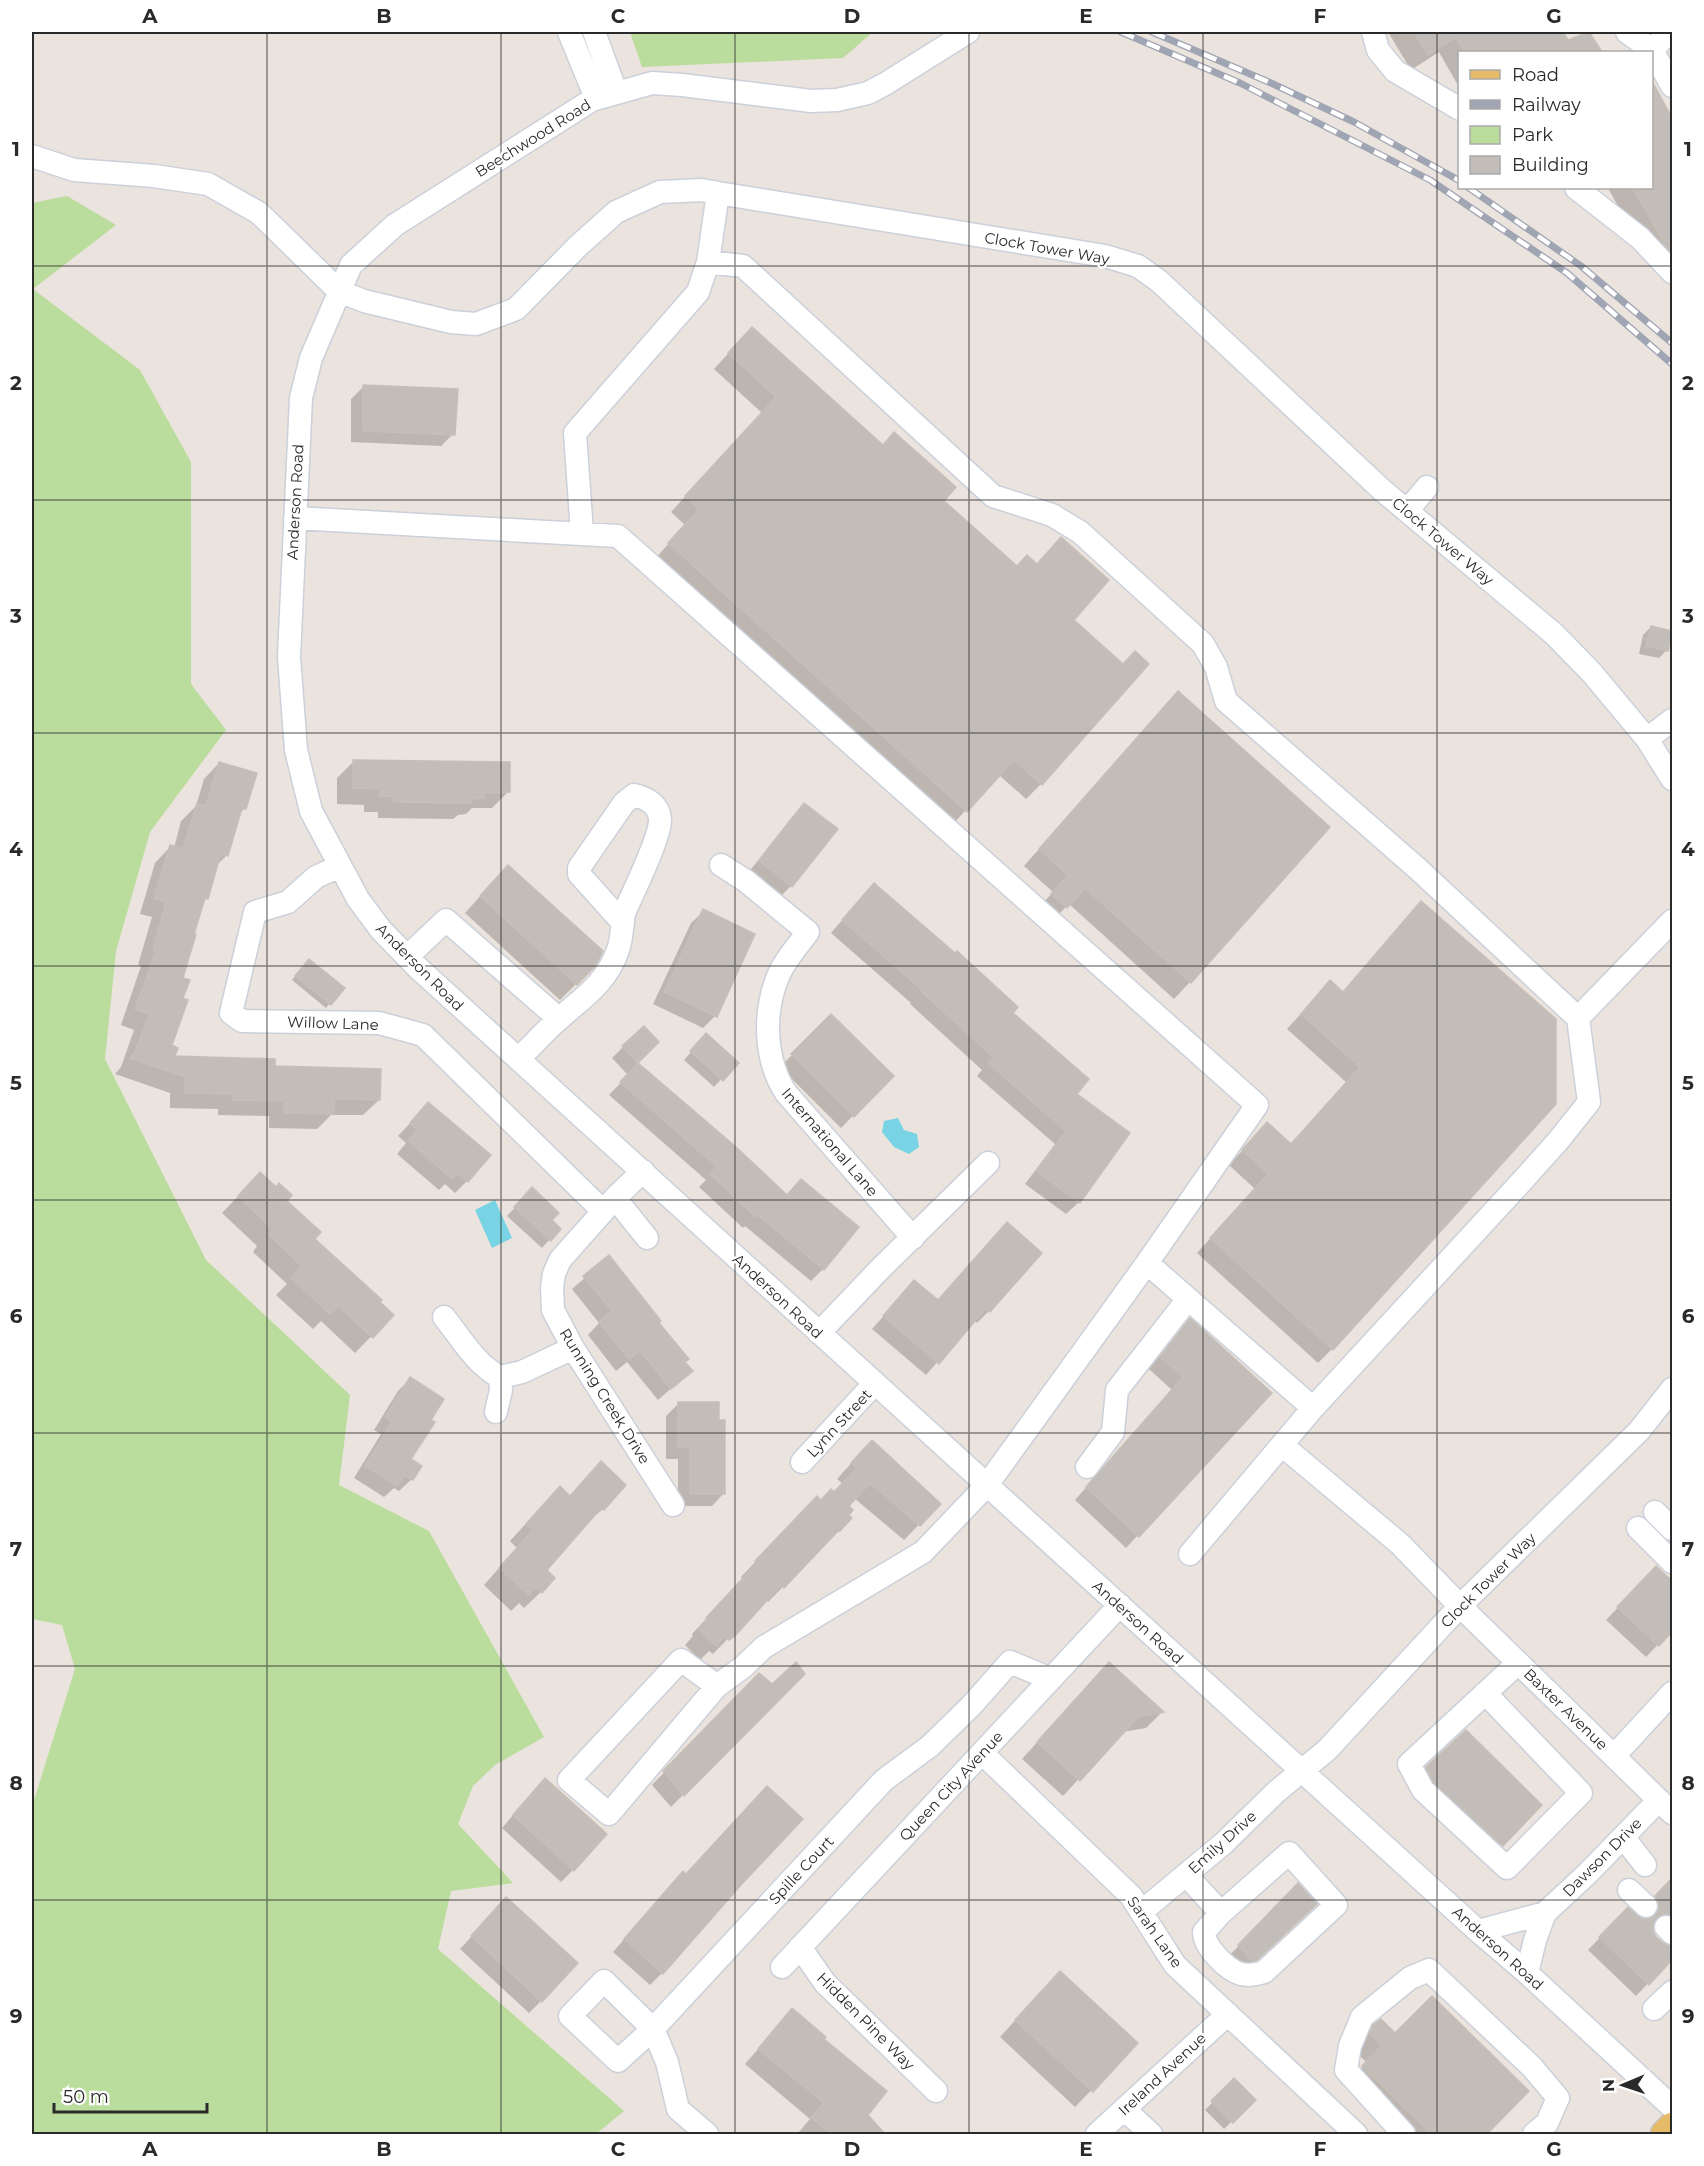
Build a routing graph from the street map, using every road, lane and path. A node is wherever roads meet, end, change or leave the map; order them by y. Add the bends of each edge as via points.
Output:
1 (569, 32) edge
2 (594, 32) edge
3 (968, 32) edge
4 (1373, 32) edge
5 (1627, 32) edge
6 (1669, 32) edge
7 (1652, 50) joint
8 (1653, 52) edge
9 (1672, 86) edge
10 (606, 95) junction
11 (1458, 108) edge
12 (32, 156) edge
13 (1577, 189) edge
14 (718, 193) junction
15 (708, 262) junction
16 (1672, 272) edge
17 (339, 291) junction
18 (1427, 487) dead end
19 (1407, 511) junction
20 (294, 518) junction
21 (582, 533) junction
22 (1672, 720) edge
23 (1647, 739) junction
24 (1672, 779) edge
25 (722, 865) dead end
26 (340, 866) junction
27 (1672, 921) edge
28 (622, 923) junction
29 (407, 957) junction
30 (1578, 1018) junction
31 (559, 1019) junction
32 (518, 1059) junction
33 (988, 1164) dead end
34 (643, 1171) junction
35 (609, 1205) junction
36 (647, 1238) dead end
37 (913, 1239) junction
38 (1148, 1263) junction
39 (1188, 1299) junction
40 (444, 1317) dead end
41 (819, 1334) junction
42 (573, 1348) junction
43 (500, 1377) junction
44 (875, 1383) junction
45 (1672, 1389) edge
46 (1313, 1408) junction
47 (496, 1412) dead end
48 (1283, 1446) junction
49 (802, 1462) dead end
50 (1087, 1467) dead end
51 (987, 1485) junction
52 (673, 1505) dead end
53 (1655, 1512) dead end
54 (1638, 1528) dead end
55 (1672, 1529) edge
56 (1190, 1554) dead end
57 (1672, 1562) edge
58 (1120, 1605) junction
59 (1460, 1606) junction
60 (1518, 1663) junction
61 (1051, 1679) junction
62 (717, 1686) junction
63 (1485, 1693) junction
64 (1672, 1693) edge
65 (982, 1753) junction
66 (1614, 1756) junction
67 (1303, 1772) junction
68 (1666, 1806) edge
69 (1623, 1837) junction
70 (1645, 1865) dead end
71 (1186, 1875) junction
72 (1629, 1890) dead end
73 (1646, 1906) dead end
74 (1141, 1912) junction
75 (1221, 1912) junction
76 (1545, 1913) junction
77 (1478, 1931) junction
78 (800, 1947) junction
79 (782, 1967) dead end
80 (1527, 1973) junction
81 (1672, 1992) edge
82 (1654, 2009) dead end
83 (1228, 2014) junction
84 (936, 2091) dead end
85 (1672, 2107) edge
86 (1124, 2109) junction
87 (1672, 2127) edge
88 (707, 2134) edge
89 (1097, 2134) edge
90 (1151, 2134) edge
91 (1356, 2134) edge
92 (1404, 2134) edge
93 (1534, 2134) edge
94 (1665, 2134) edge

1 - 10 street
2 - 10 street
3 - 10 street, Beechwood Road via 868,93 837,100 811,101 652,83
4 - 11 street via 1378,50 1395,70
5 - 7 street
6 - 7 street
8 - 9 street
10 - 17 street, Beechwood Road via 395,225 351,265
12 - 17 street via 74,170 208,184 259,213
13 - 16 street via 1640,238
14 - 15 street
14 - 17 street, Clock Tower Way via 660,192 616,212 516,309 476,324 451,322
14 - 19 street, Clock Tower Way via 1106,256 1138,266 1159,280
15 - 21 street via 698,292 575,433
15 - 30 street via 743,266 993,495 1052,515 1080,532 1203,644 1216,667 1226,701 1418,869
17 - 20 street, Anderson Road via 311,358 301,398
18 - 19 street
19 - 23 street, Clock Tower Way via 1554,634
20 - 21 street
20 - 26 street, Anderson Road via 288,657 296,750 311,811
21 - 38 street via 618,536 1257,1104
22 - 23 street
23 - 24 street, Clock Tower Way
25 - 37 street, International Lane via 808,933 776,980 768,1041 777,1079
26 - 29 street, Anderson Road via 358,899
26 - 35 street, Willow Lane via 316,877 288,902 255,912 231,1013 242,1021 379,1023 423,1035
27 - 30 street
28 - 28 street via 660,819 655,805 634,795 624,803 579,868 579,874
28 - 31 street via 618,950 605,976 589,996
29 - 31 street via 446,920
29 - 32 street, Anderson Road
30 - 46 street via 1589,1102 1530,1172
31 - 32 street
32 - 34 street, Anderson Road
33 - 37 street
34 - 35 street, Running Creek Drive
34 - 41 street, Anderson Road
35 - 36 street
35 - 42 street, Running Creek Drive via 560,1260 554,1274 553,1310
37 - 41 street
38 - 39 street
38 - 51 street
39 - 46 street
39 - 50 street via 1117,1390 1113,1432
40 - 43 street via 481,1364
41 - 44 street, Anderson Road
42 - 43 street via 522,1372
42 - 52 street, Running Creek Drive
43 - 47 street
44 - 49 street, Lynn Street
44 - 51 street, Anderson Road
45 - 59 street, Clock Tower Way via 1639,1431
46 - 48 street
48 - 56 street
48 - 59 street, Baxter Avenue via 1400,1544
51 - 58 street, Anderson Road
51 - 62 street via 923,1552 764,1647
53 - 55 street
54 - 57 street
58 - 61 street, Queen City Avenue
58 - 67 street, Anderson Road
59 - 60 street, Baxter Avenue
59 - 67 street, Clock Tower Way
60 - 63 street
60 - 66 street, Baxter Avenue
61 - 65 street, Queen City Avenue
61 - 88 street, Spille Court via 1010,1662 930,1746 884,1780 653,2029 667,2062 678,2109
62 - 62 street via 681,1660 569,1780 609,1814
63 - 63 street via 1409,1764 1423,1790 1507,1868 1581,1793
64 - 66 street
65 - 74 street, Sarah Lane via 1096,1860
65 - 78 street, Queen City Avenue
66 - 68 street, Baxter Avenue
67 - 71 street, Emily Drive
67 - 77 street, Anderson Road
68 - 69 street, Dawson Drive
69 - 70 street
69 - 76 street, Dawson Drive
71 - 74 street, Emily Drive
71 - 75 street
72 - 73 street
74 - 83 street, Sarah Lane via 1175,1965
75 - 75 street via 1289,1853 1336,1905 1264,1972 1250,1975 1231,1970 1206,1944 1204,1932
76 - 77 street, Dawson Drive
76 - 80 street, Dawson Drive
77 - 80 street, Anderson Road
78 - 79 street, Queen City Avenue
78 - 84 street, Hidden Pine Way via 825,1983
80 - 85 street, Anderson Road
81 - 82 street
83 - 86 street, Ireland Avenue
83 - 91 street, Sarah Lane
86 - 89 street, Ireland Avenue
86 - 90 street
87 - 94 main road
92 - 93 street via 1346,2070 1350,2046 1362,2017 1410,1978 1429,1971 1532,2067 1558,2098 1547,2123

